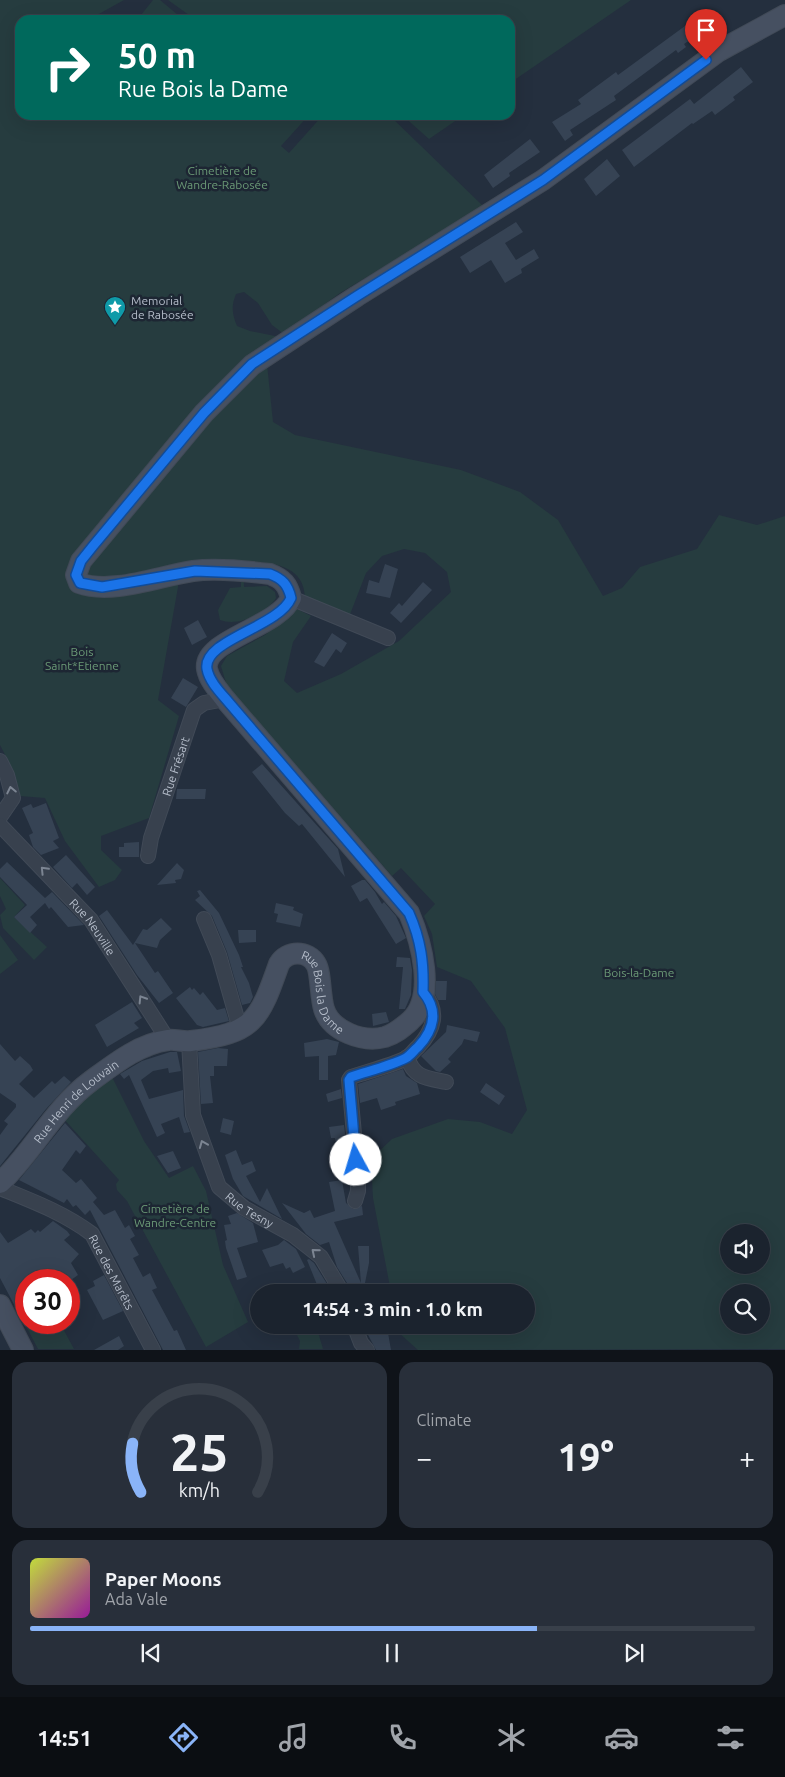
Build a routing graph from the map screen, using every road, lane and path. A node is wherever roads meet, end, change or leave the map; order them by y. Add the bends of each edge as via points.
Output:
1 (785, 16) edge
2 (291, 598) junction
3 (388, 638) dead end
4 (225, 698) junction
5 (0, 761) edge
6 (0, 817) edge
7 (0, 825) edge
8 (148, 856) dead end
9 (204, 919) dead end
10 (423, 992) junction
11 (240, 1029) junction
12 (168, 1040) junction
13 (188, 1041) junction
14 (407, 1057) junction
15 (446, 1082) dead end
16 (0, 1184) edge
17 (0, 1188) edge
18 (355, 1201) dead end
19 (337, 1284) edge
20 (2, 1316) edge
21 (358, 1334) edge
22 (23, 1350) edge
23 (153, 1350) edge
24 (367, 1350) edge

1 - 2 street via 719,51 543,180 252,364 198,420 87,554 76,575 80,583 102,587 195,571 253,572 280,578 288,587
2 - 3 street
2 - 4 street, Rue Bois la Dame via 281,613 217,648 208,658 207,672
4 - 8 street, Rue Frésart via 204,703 194,710 151,838
4 - 10 street, Rue Bois la Dame via 409,913 424,961
6 -> 5 street via 13,798
12 -> 7 street, Rue Neuville via 91,920
9 - 11 street via 219,955
10 - 11 street, Rue Bois la Dame via 413,1018 399,1031 383,1037 366,1038 348,1034 325,1012 317,965 302,954 289,954 279,964 262,1009
10 - 14 street, Rue Bois la Dame via 434,1013 432,1027
11 - 13 street, Rue Bois la Dame via 220,1037
12 - 13 street, Rue Henri de Louvain
12 - 16 street, Rue Henri de Louvain via 140,1048 81,1089
19 -> 13 street, Rue Tesny via 321,1257 293,1235 244,1208 219,1186 193,1116
14 - 15 street via 416,1074
14 - 18 street, Rue Bois la Dame via 349,1080 358,1177
17 - 23 street, Rue des Marêts via 58,1212 92,1234
20 - 22 street
21 - 24 street

